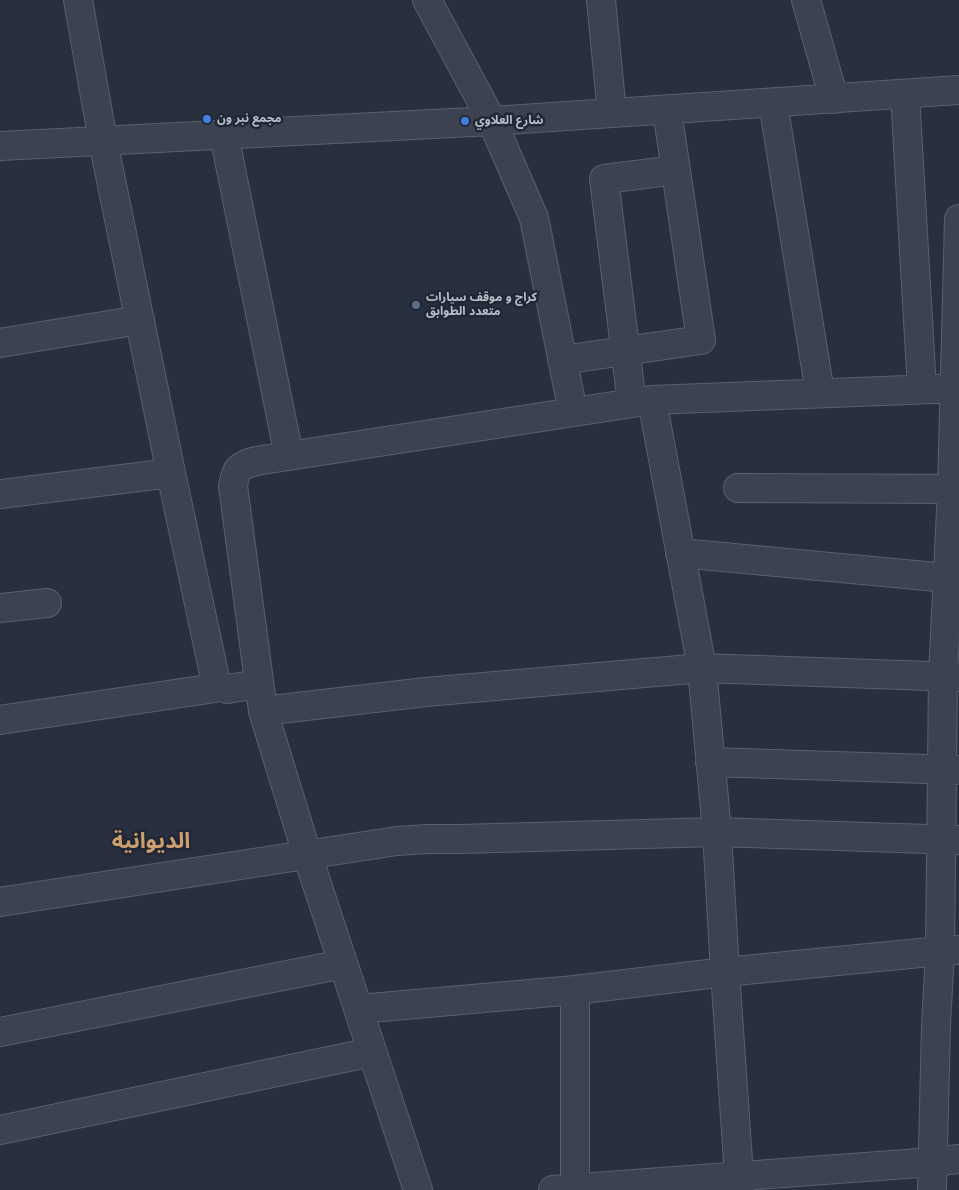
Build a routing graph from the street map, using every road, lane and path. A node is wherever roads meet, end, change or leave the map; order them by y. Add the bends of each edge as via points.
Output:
1 (78, 0) edge
2 (428, 0) edge
3 (601, 0) edge
4 (806, 0) edge
5 (959, 90) edge
6 (905, 94) junction
7 (834, 99) junction
8 (773, 103) junction
9 (668, 110) junction
10 (612, 113) junction
11 (492, 121) junction
12 (224, 135) junction
13 (103, 141) junction
14 (0, 146) edge
15 (676, 170) junction
16 (959, 219) edge
17 (140, 320) junction
18 (0, 344) edge
19 (625, 351) junction
20 (562, 360) junction
21 (957, 388) edge
22 (922, 389) junction
23 (820, 393) junction
24 (642, 402) junction
25 (572, 412) junction
26 (289, 456) junction
27 (171, 473) junction
28 (738, 488) dead end
29 (956, 489) edge
30 (0, 494) edge
31 (680, 553) junction
32 (953, 578) edge
33 (47, 603) dead end
34 (0, 608) edge
35 (702, 668) junction
36 (951, 676) edge
37 (259, 684) junction
38 (222, 687) junction
39 (263, 711) junction
40 (0, 720) edge
41 (710, 762) junction
42 (950, 769) edge
43 (717, 832) junction
44 (950, 840) edge
45 (307, 854) junction
46 (0, 902) edge
47 (949, 951) edge
48 (343, 964) junction
49 (725, 972) junction
50 (575, 990) junction
51 (359, 1009) junction
52 (0, 1032) edge
53 (372, 1052) junction
54 (0, 1130) edge
55 (946, 1160) edge
56 (740, 1183) edge
57 (568, 1189) edge
58 (418, 1190) edge
59 (932, 1190) edge

1 - 13 street
2 - 11 street
3 - 10 street
4 - 7 street
5 - 6 street
6 - 7 street
6 - 22 street
7 - 8 street
8 - 9 street
8 - 23 street
9 - 10 street
9 - 15 street
10 - 11 street
11 - 12 street
11 - 20 street via 534,218
12 - 13 street
12 - 26 street
13 - 14 street
13 - 17 street
15 - 19 street via 604,179
15 - 19 street via 701,340
16 - 21 street
17 - 18 street
17 - 27 street
19 - 20 street
19 - 24 street
20 - 25 street
21 - 22 street
21 - 29 street
22 - 23 street
23 - 24 street
24 - 25 street
24 - 31 street
25 - 26 street
26 - 37 street via 244,464 235,473 232,486
27 - 30 street
27 - 38 street via 216,678
28 - 29 street
29 - 32 street
31 - 32 street
31 - 35 street
32 - 36 street
33 - 34 street
35 - 36 street
35 - 39 street via 426,692
35 - 41 street
36 - 42 street
37 - 38 street
37 - 39 street
38 - 40 street
39 - 45 street
41 - 42 street
41 - 43 street
42 - 44 street
43 - 44 street
43 - 45 street via 428,838
43 - 49 street
44 - 47 street
45 - 46 street
45 - 48 street
47 - 49 street
47 - 55 street via 936,1025
48 - 51 street
48 - 52 street
49 - 50 street
49 - 56 street
50 - 51 street
50 - 57 street
51 - 53 street
53 - 54 street
53 - 58 street
55 - 56 street
55 - 59 street
56 - 57 street

